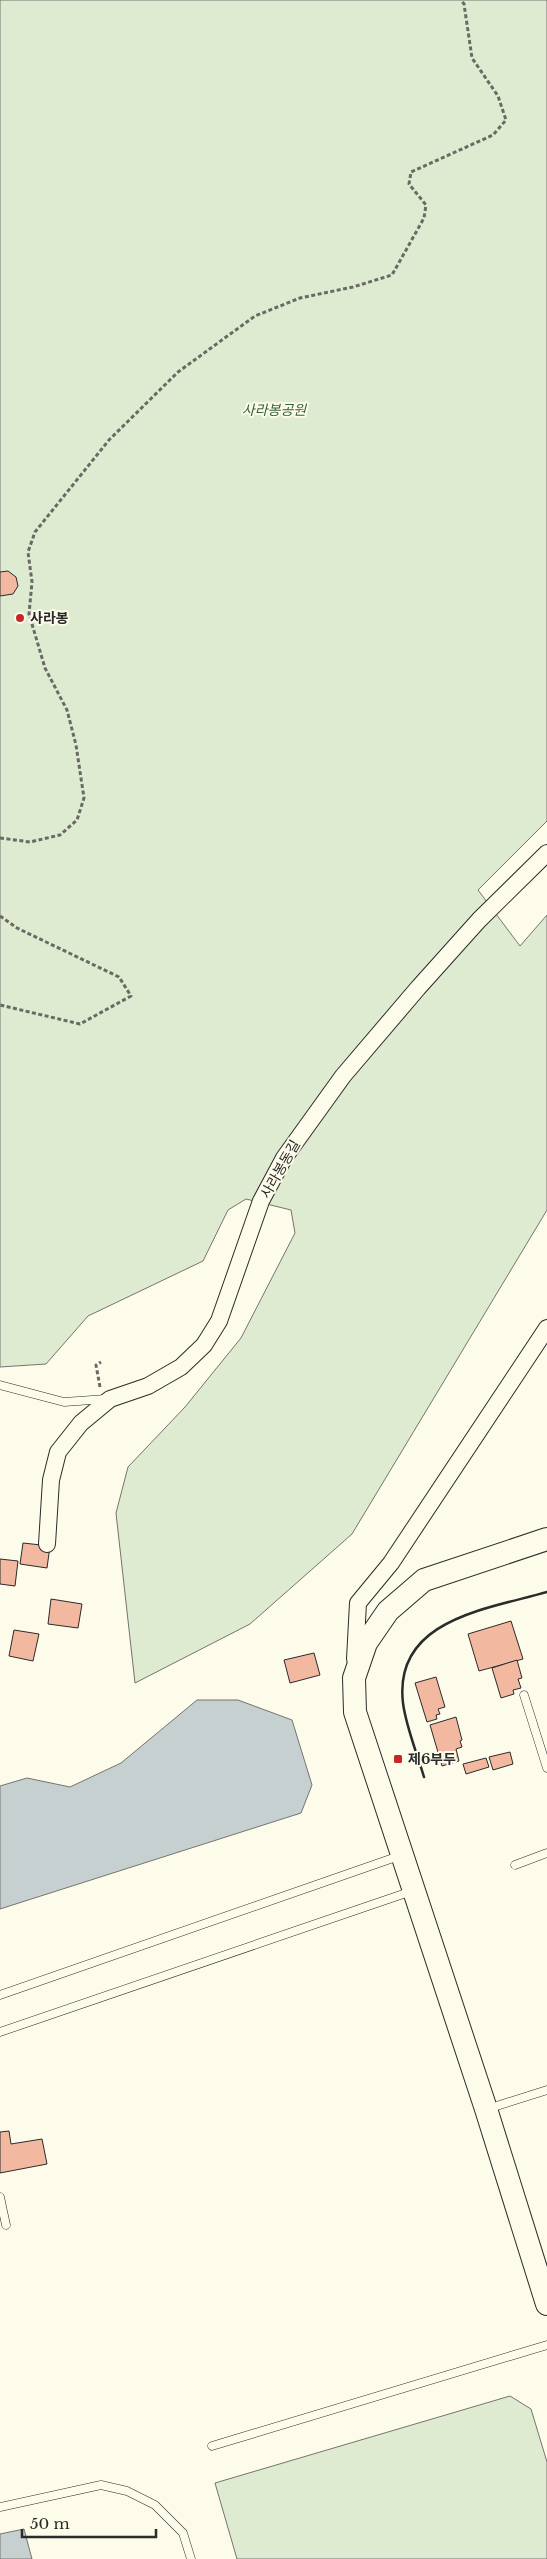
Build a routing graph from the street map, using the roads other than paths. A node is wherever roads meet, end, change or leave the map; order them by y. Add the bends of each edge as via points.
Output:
1 (547, 853) edge
2 (547, 1328) edge
3 (0, 1385) edge
4 (106, 1399) junction
5 (547, 1539) edge
6 (47, 1544) dead end
7 (354, 1678) junction
8 (524, 1695) dead end
9 (547, 1768) edge
10 (547, 1854) edge
11 (401, 1856) junction
12 (514, 1864) dead end
13 (413, 1890) junction
14 (0, 1995) edge
15 (11, 2028) junction
16 (0, 2032) edge
17 (0, 2038) edge
18 (547, 2090) edge
19 (486, 2109) junction
20 (0, 2197) edge
21 (6, 2225) dead end
22 (547, 2304) edge
23 (547, 2345) edge
24 (212, 2446) dead end
25 (0, 2507) edge
26 (191, 2559) edge

1 - 4 street, 사라봉동길 via 479,920 342,1076 284,1158 261,1201 219,1321 204,1345 181,1367 148,1386
2 - 7 street via 391,1563 358,1603
3 - 4 lane, 사라봉동길 via 64,1402
4 - 6 street via 81,1422 58,1452 50,1480
5 - 7 street via 424,1580 388,1611 366,1643
7 - 11 street via 355,1712
8 - 9 lane
10 - 12 lane
11 - 13 street
11 - 14 lane
13 - 15 lane
13 - 19 street
15 - 16 lane
15 - 17 lane
18 - 19 lane
19 - 22 street
20 - 21 lane
23 - 24 lane
25 - 26 lane via 101,2485 127,2491 155,2504 183,2533

